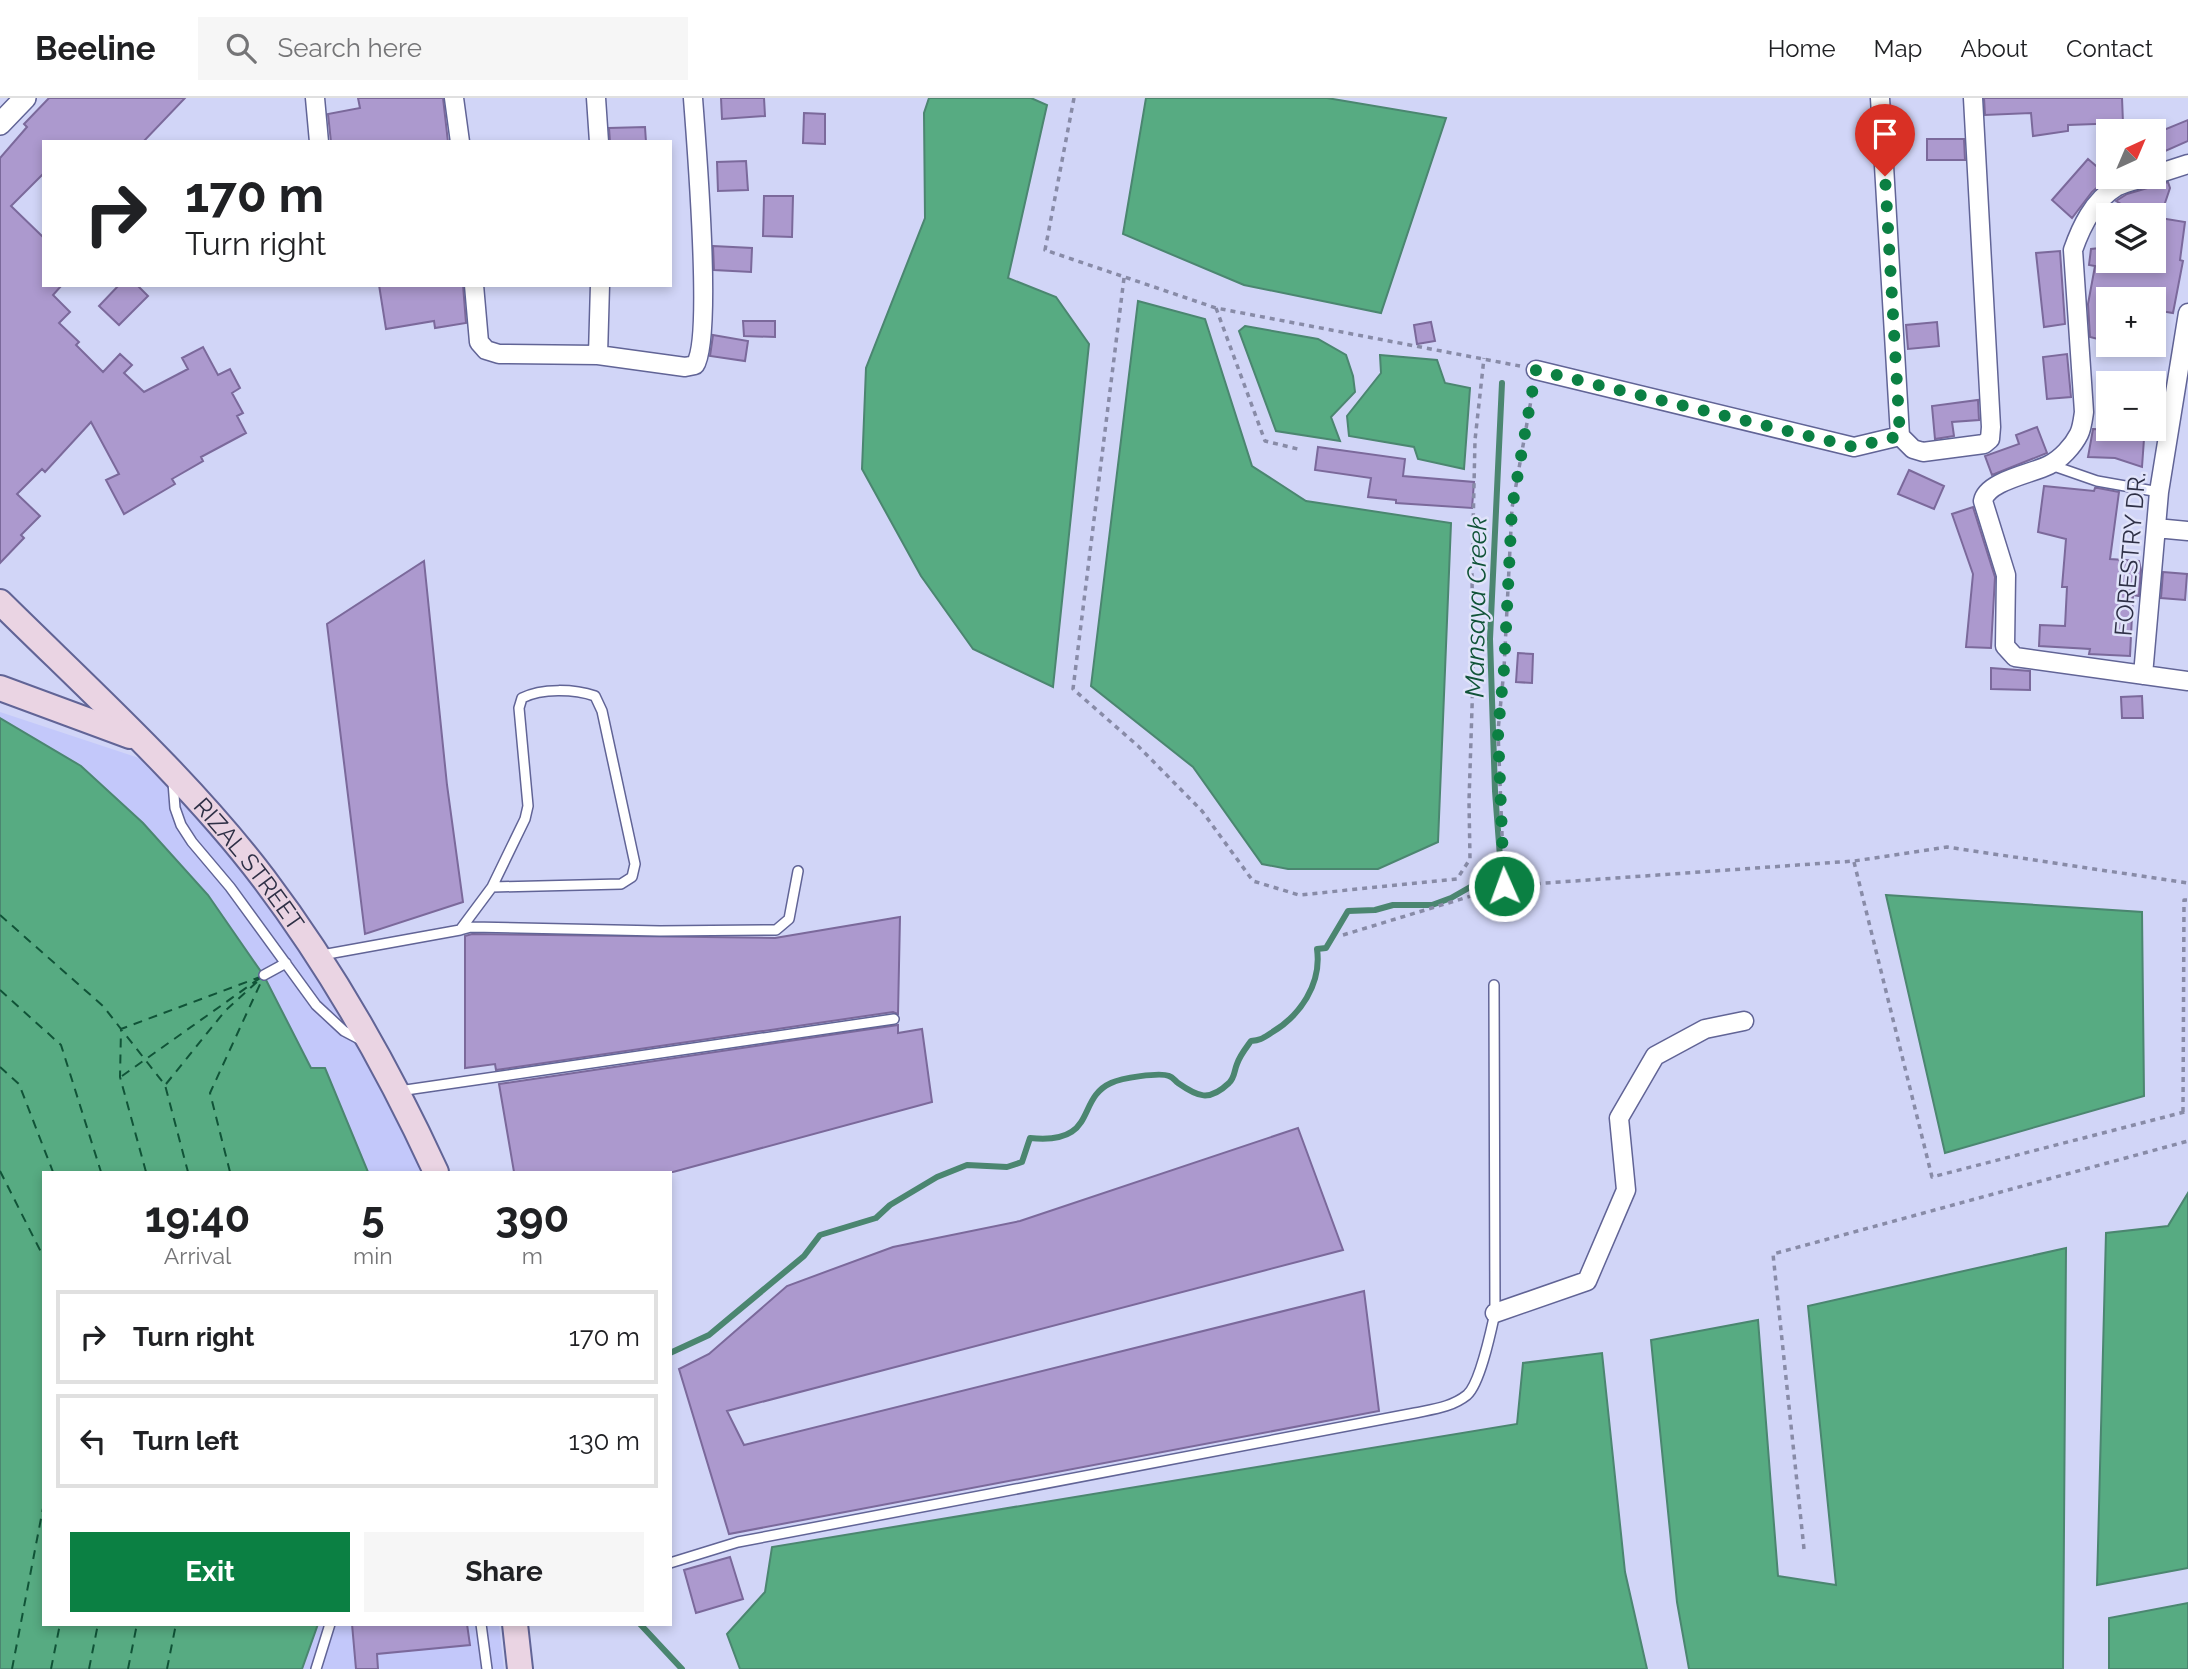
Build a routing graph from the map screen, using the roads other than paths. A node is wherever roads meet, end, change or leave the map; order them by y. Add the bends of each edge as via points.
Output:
1 (25, 98) edge
2 (315, 98) edge
3 (454, 98) edge
4 (596, 98) edge
5 (693, 98) edge
6 (1881, 98) edge
7 (1973, 98) edge
8 (0, 124) edge
9 (319, 140) edge
10 (460, 140) edge
11 (599, 140) edge
12 (2188, 164) edge
13 (2166, 171) edge
14 (2114, 189) edge
15 (474, 287) edge
16 (600, 287) edge
17 (2188, 313) edge
18 (598, 355) junction
19 (1536, 370) road end
20 (1900, 436) junction
21 (2050, 465) junction
22 (2159, 492) junction
23 (2156, 528) junction
24 (2188, 531) edge
25 (0, 602) edge
26 (2143, 675) junction
27 (2188, 681) edge
28 (0, 688) edge
29 (138, 739) junction
30 (173, 775) junction
31 (798, 871) dead end
32 (492, 887) junction
33 (460, 930) junction
34 (317, 956) junction
35 (286, 963) junction
36 (264, 975) dead end
37 (1494, 985) dead end
38 (894, 1019) dead end
39 (1744, 1021) dead end
40 (370, 1045) junction
41 (397, 1091) junction
42 (436, 1171) edge
43 (1495, 1313) junction
44 (672, 1562) edge
45 (329, 1626) edge
46 (481, 1626) edge
47 (514, 1626) edge
48 (316, 1669) edge
49 (487, 1669) edge
50 (520, 1669) edge

1 - 8 street
2 - 9 street
3 - 10 street
4 - 11 street
5 - 18 street via 703,276 701,349 695,365 685,367
6 - 20 street
7 - 20 street via 1990,439 1984,444 1923,452
12 - 13 street
14 - 21 street via 2101,198 2073,250 2084,412 2080,433
15 - 18 street via 479,342 486,349 499,354
16 - 18 street
17 - 22 street, FORESTRY DR.
19 - 20 street via 1854,447
21 - 22 lane via 2097,481
21 - 26 street via 1996,486 1984,496 2006,575 2005,646 2015,657
22 - 23 street, FORESTRY DR.
23 - 24 street
23 - 26 street, FORESTRY DR.
25 - 29 main road, RIZAL STREET
26 - 27 street
28 - 29 main road
29 - 30 main road, RIZAL STREET
30 - 34 main road, RIZAL STREET via 264,879
30 - 35 lane via 181,825
31 - 33 lane via 789,919 776,930
32 - 32 lane via 528,806 519,708 522,698 533,692 595,696 635,864 632,877 621,884
32 - 33 lane
33 - 34 lane
34 - 40 main road, RIZAL STREET
35 - 36 lane
35 - 40 lane via 330,1020
37 - 43 lane
38 - 41 lane
39 - 43 street via 1704,1029 1655,1056 1619,1118 1626,1191 1587,1281
40 - 41 main road, RIZAL STREET
41 - 42 main road, RIZAL STREET
43 - 44 lane via 1469,1394 1447,1406 738,1542
45 - 48 lane
46 - 49 lane
47 - 50 main road

